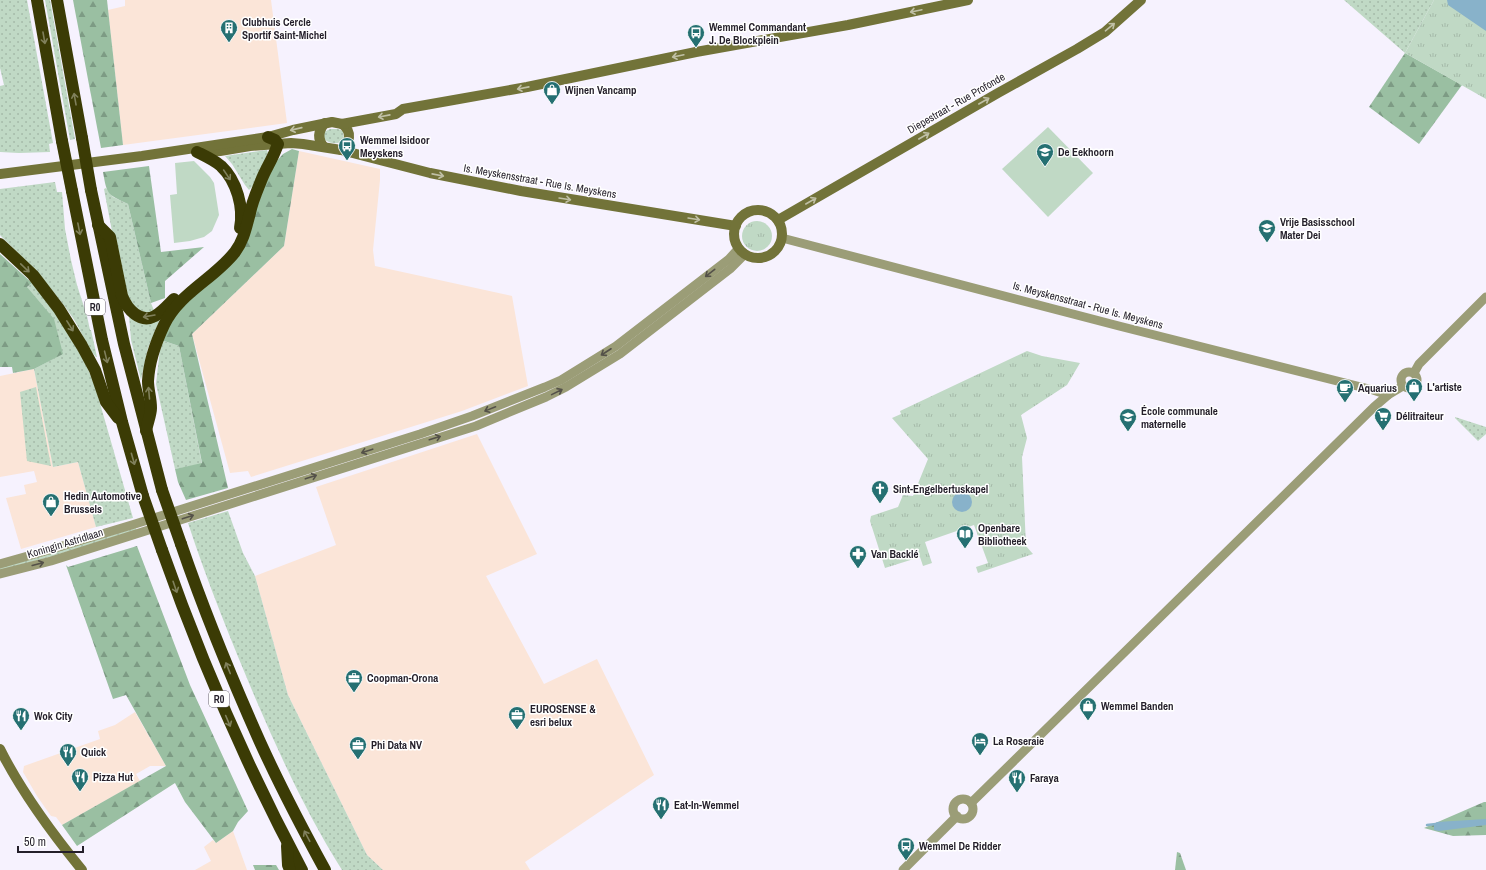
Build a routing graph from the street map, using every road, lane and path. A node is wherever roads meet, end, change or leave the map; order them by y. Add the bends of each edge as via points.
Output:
1 (37, 0) edge
2 (57, 0) edge
3 (968, 0) edge
4 (1141, 0) edge
5 (325, 123) junction
6 (342, 124) junction
7 (268, 137) junction
8 (278, 144) junction
9 (324, 147) junction
10 (341, 150) junction
11 (197, 152) junction
12 (167, 153) junction
13 (0, 174) edge
14 (778, 220) junction
15 (98, 225) junction
16 (736, 226) junction
17 (782, 238) junction
18 (0, 244) edge
19 (742, 251) junction
20 (1486, 297) edge
21 (1388, 395) junction
22 (122, 422) junction
23 (146, 431) junction
24 (136, 529) junction
25 (0, 564) edge
26 (0, 574) edge
27 (0, 749) edge
28 (287, 842) junction
29 (82, 870) edge
30 (290, 870) edge
31 (302, 870) edge
32 (325, 870) edge
33 (903, 870) edge

1 -> 22 highway, R0, bridge via 102,340
15 -> 2 highway, R0, bridge
3 -> 6 main road via 403,109 396,114
14 -> 4 main road, Diepestraat - Rue Profonde via 1077,49 1105,32
5 - 6 main road
5 -> 7 main road
5 - 9 main road via 319,134
6 - 10 main road via 350,136 348,144
7 - 8 highway
7 - 12 main road
8 - 9 main road, Is. Meyskensstraat - Rue Is. Meyskens
8 - 11 main road, Is. Meyskensstraat - Rue Is. Meyskens
23 -> 8 highway via 151,408 148,379 160,334 171,312 192,290 214,273 241,242 261,180
9 - 10 main road, Is. Meyskensstraat - Rue Is. Meyskens
10 -> 16 main road, Is. Meyskensstraat - Rue Is. Meyskens via 430,173 550,197
11 - 12 main road, Is. Meyskensstraat - Rue Is. Meyskens
11 -> 15 highway via 224,170 240,200 242,219 238,234 226,253 154,316 148,318 133,314 124,302 110,237
12 - 13 main road
14 - 16 main road via 765,211 755,211 743,216
14 - 17 main road
15 - 23 highway, R0
16 - 19 main road via 735,237
17 - 19 main road via 777,249 760,258
17 - 21 street, Is. Meyskensstraat - Rue Is. Meyskens
18 -> 22 highway via 32,275 59,309 95,370 106,402
19 - 24 street via 616,346 561,380 472,416
20 - 21 street via 1418,364 1414,373 1417,380 1415,386 1403,386
21 - 33 street via 971,803 962,800 955,804 953,810 957,816
22 -> 28 highway, R0, bridge via 183,611 230,724
32 -> 23 highway, R0, bridge via 260,743 200,599 162,490
24 - 25 street, Koningin Astridlaan
26 -> 24 street, Koningin Astridlaan via 51,561
27 - 29 main road via 36,811
28 - 30 highway
28 - 31 highway, R0

